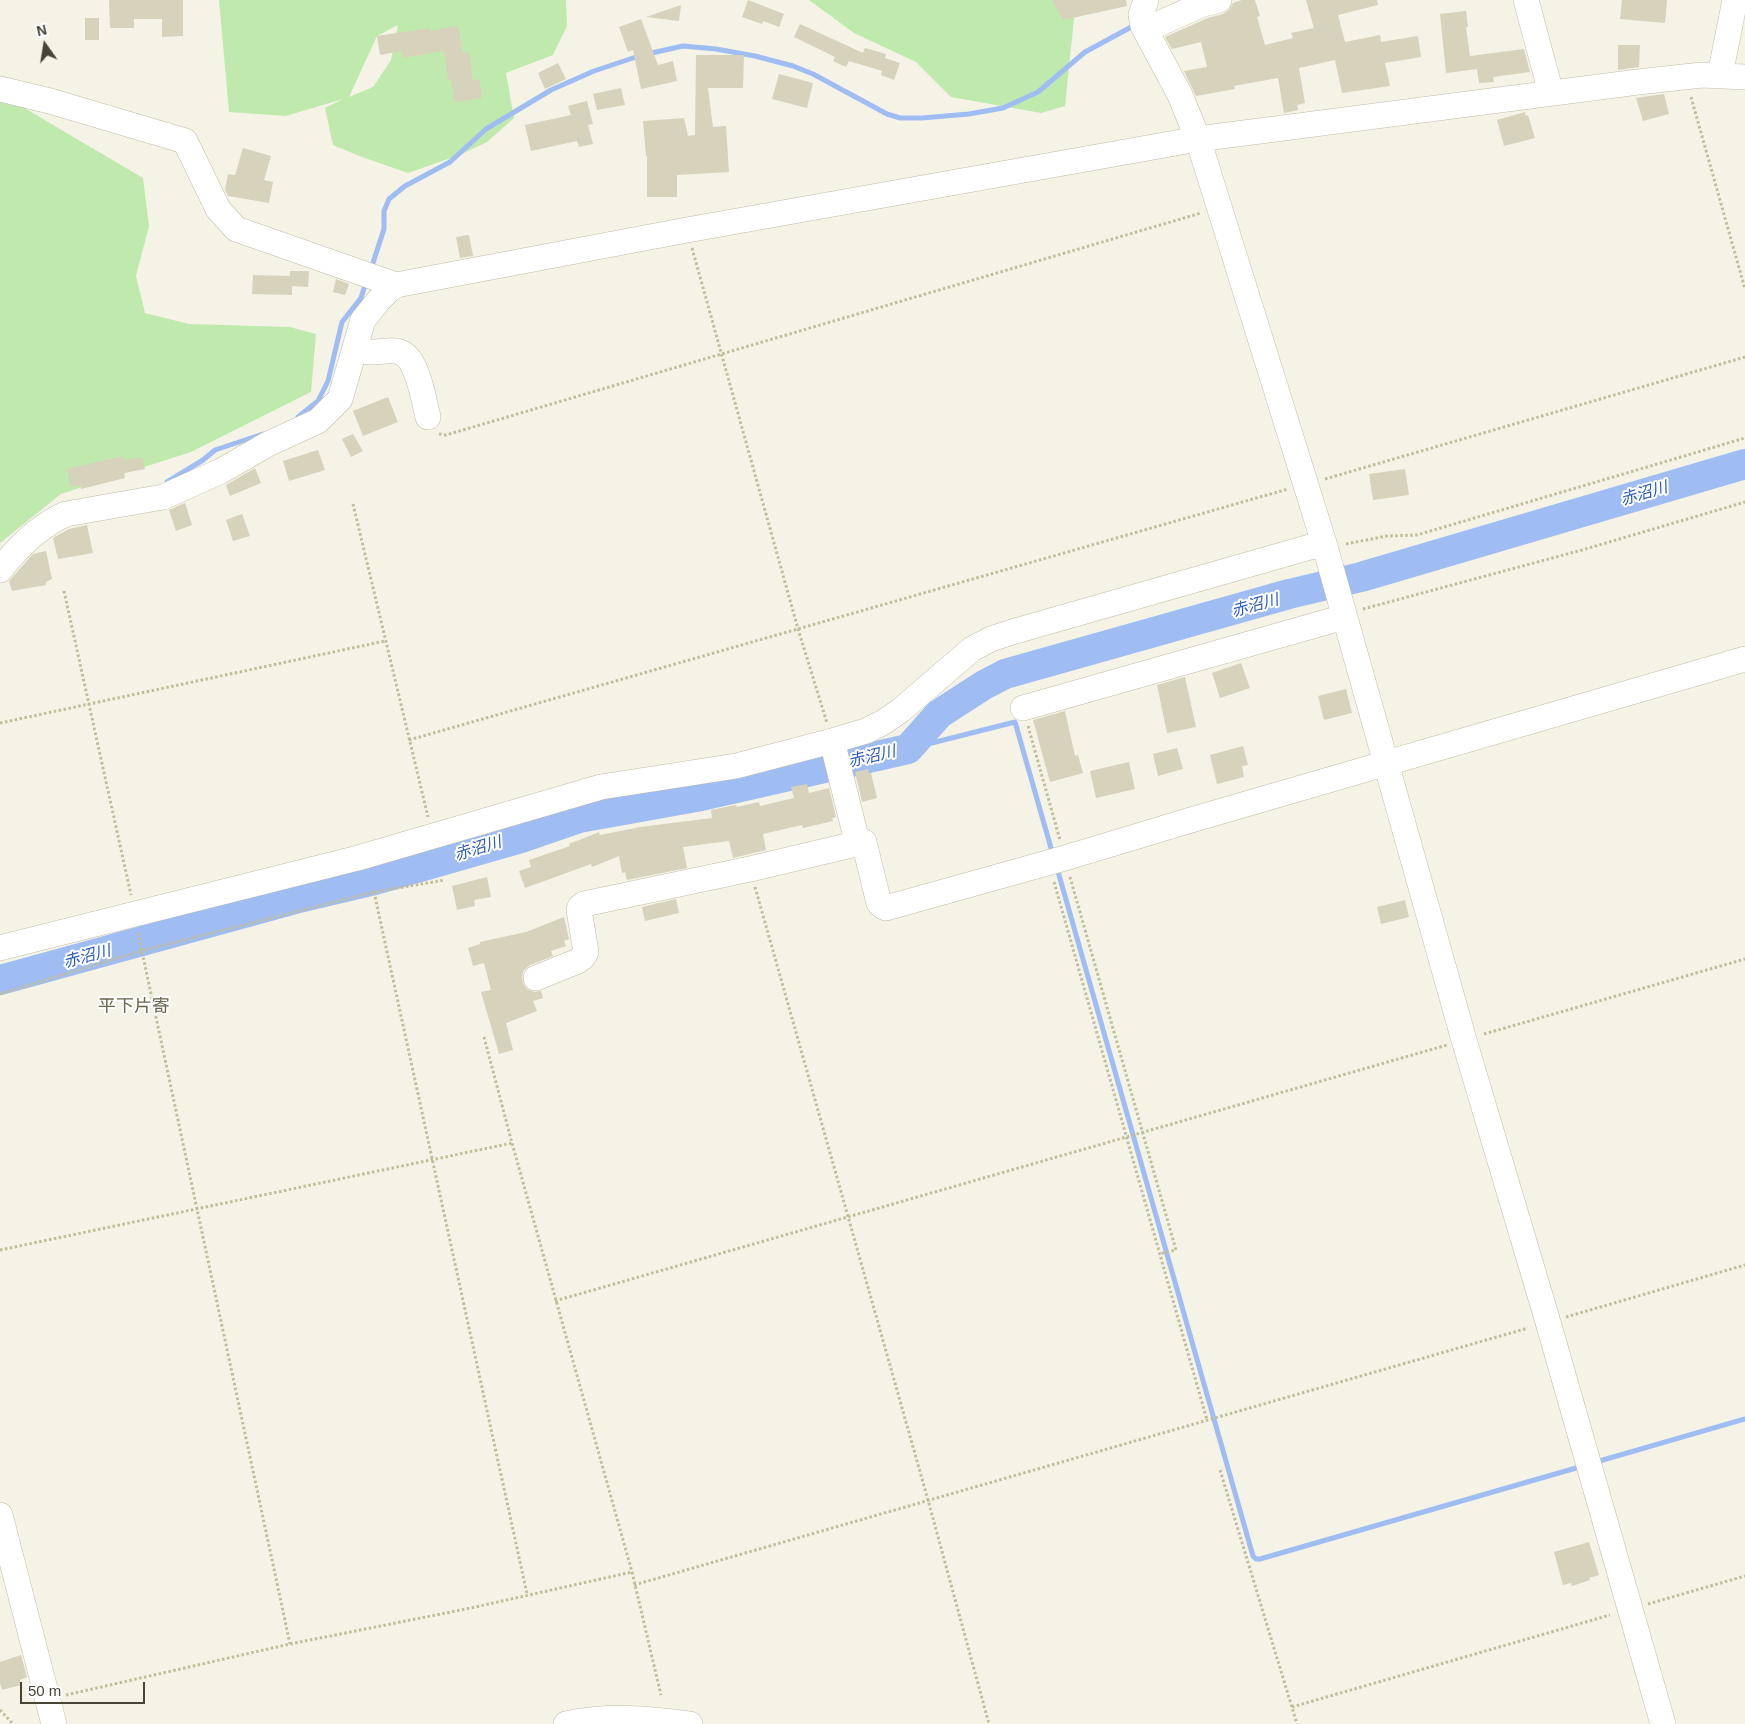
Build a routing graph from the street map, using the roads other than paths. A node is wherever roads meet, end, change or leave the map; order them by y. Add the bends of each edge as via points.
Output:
1 (1219, 0) edge
2 (1526, 0) edge
3 (1735, 0) edge
4 (1144, 18) edge
5 (1720, 75) junction
6 (1745, 77) edge
7 (0, 88) edge
8 (1551, 93) junction
9 (1198, 139) junction
10 (396, 285) junction
11 (355, 349) junction
12 (428, 417) road end
13 (1326, 549) junction
14 (0, 570) edge
15 (1343, 612) junction
16 (1745, 659) edge
17 (1023, 708) road end
18 (836, 756) junction
19 (1386, 763) junction
20 (864, 842) junction
21 (0, 948) edge
22 (536, 978) dead end
23 (0, 1515) edge
24 (54, 1724) edge
25 (566, 1724) edge
26 (690, 1724) edge
27 (1663, 1724) edge

1 - 4 street
2 - 8 street
3 - 5 street
4 - 9 street
5 - 6 street
5 - 8 street
7 - 10 street via 185,142 218,209 236,229
8 - 9 street
9 - 10 street
9 - 13 street
10 - 11 street via 363,320
11 - 12 street via 402,353 410,359
11 - 14 street via 340,399 318,421 163,497 66,514 16,550
13 - 15 street
13 - 18 street via 991,639 972,650 901,710 866,731
15 - 17 street
15 - 19 street
16 - 19 street
18 - 20 street via 856,837
18 - 21 street via 736,766 601,787 136,922
19 - 20 street via 886,908 879,903
19 - 27 street
20 - 22 street via 584,904 579,910 586,952 583,957
23 - 24 street
25 - 26 street via 605,1717

